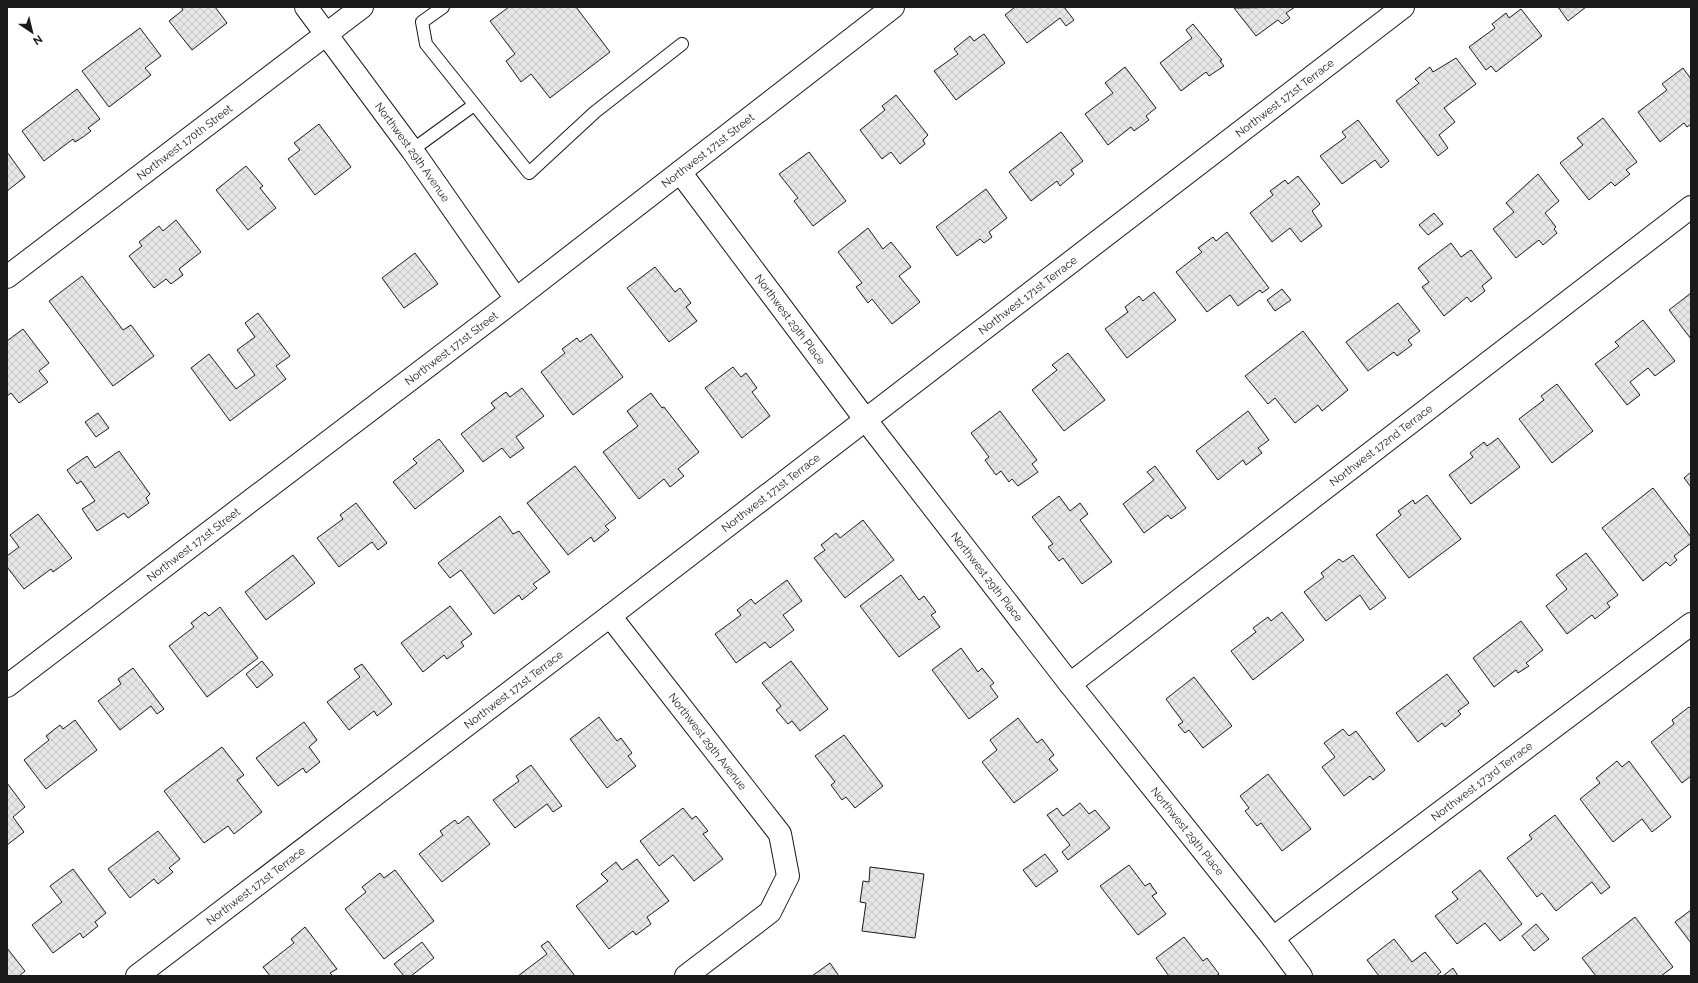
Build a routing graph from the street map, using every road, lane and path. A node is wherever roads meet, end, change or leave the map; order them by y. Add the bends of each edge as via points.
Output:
1 (306, 7) edge
2 (362, 7) edge
3 (443, 7) edge
4 (893, 7) edge
5 (1403, 7) edge
6 (327, 34) junction
7 (682, 44) dead end
8 (474, 105) junction
9 (412, 150) junction
10 (680, 172) junction
11 (1691, 207) edge
12 (7, 277) edge
13 (516, 299) junction
14 (865, 419) junction
15 (610, 616) junction
16 (1691, 624) edge
17 (1070, 684) junction
18 (7, 686) edge
19 (1273, 938) junction
20 (137, 976) edge
21 (686, 976) edge
22 (1301, 976) edge

1 - 6 street, Northwest 29th Avenue
2 - 6 street, Northwest 170th Street
3 - 8 lane via 422,22 426,44
4 - 10 street, Northwest 171st Street
5 - 14 street, Northwest 171st Terrace
6 - 9 street, Northwest 29th Avenue
6 - 12 street, Northwest 170th Street
7 - 8 lane via 595,112 529,173
8 - 9 lane
9 - 13 street, Northwest 29th Avenue
10 - 13 street, Northwest 171st Street
10 - 14 street, Northwest 29th Place
11 - 17 street, Northwest 172nd Terrace
13 - 18 street, Northwest 171st Street
14 - 15 street, Northwest 171st Terrace
14 - 17 street, Northwest 29th Place
15 - 20 street, Northwest 171st Terrace
15 - 21 street, Northwest 29th Avenue via 780,834 788,876 770,912
16 - 19 street, Northwest 173rd Terrace
17 - 19 street, Northwest 29th Place
19 - 22 street, Northwest 29th Place

